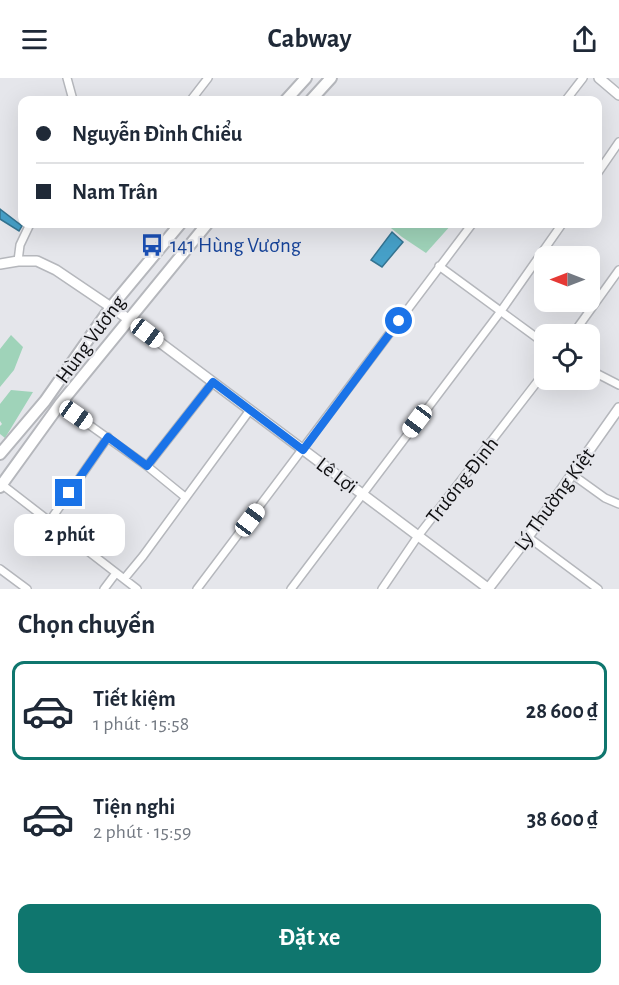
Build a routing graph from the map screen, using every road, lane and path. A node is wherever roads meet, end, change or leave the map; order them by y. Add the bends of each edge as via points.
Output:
1 (67, 78) edge
2 (207, 78) edge
3 (306, 78) edge
4 (331, 78) edge
5 (583, 78) edge
6 (599, 78) edge
7 (619, 95) edge
8 (72, 96) edge
9 (194, 96) edge
10 (290, 96) edge
11 (315, 96) edge
12 (569, 96) edge
13 (619, 142) edge
14 (602, 167) edge
15 (28, 228) edge
16 (177, 228) edge
17 (204, 228) edge
18 (469, 228) edge
19 (559, 228) edge
20 (18, 261) junction
21 (0, 264) edge
22 (439, 266) junction
23 (619, 270) edge
24 (111, 307) junction
25 (501, 311) junction
26 (130, 320) junction
27 (580, 324) edge
28 (534, 336) edge
29 (600, 375) edge
30 (213, 382) junction
31 (619, 385) edge
32 (534, 386) edge
33 (60, 404) junction
34 (619, 408) edge
35 (250, 410) junction
36 (108, 437) junction
37 (303, 450) junction
38 (0, 454) edge
39 (147, 466) junction
40 (573, 475) junction
41 (1, 485) edge
42 (362, 494) junction
43 (185, 497) junction
44 (619, 504) edge
45 (49, 522) junction
46 (418, 536) junction
47 (528, 537) junction
48 (0, 569) edge
49 (116, 573) junction
50 (124, 579) junction
51 (27, 589) edge
52 (104, 589) edge
53 (136, 589) edge
54 (198, 589) edge
55 (291, 589) edge
56 (382, 589) edge
57 (488, 589) edge
58 (598, 589) edge

1 - 8 street
2 - 9 street
3 - 10 main road
4 - 11 main road
5 - 12 street
6 - 7 street
13 - 14 street
15 - 20 street
16 - 24 main road, Hùng Vương
17 - 26 main road, Hùng Vương
18 - 22 street
19 - 25 street
20 - 21 street, Lê Lợi
20 - 24 street, Lê Lợi via 37,261 56,270
22 - 25 street
22 - 37 street
23 - 27 street
24 - 26 street, Lê Lợi
24 - 38 main road, Hùng Vương via 45,401
25 - 28 street
25 - 42 street
26 - 30 street, Lê Lợi
26 - 33 main road, Hùng Vương
29 - 31 street
30 - 35 street, Lê Lợi
30 - 39 street
32 - 46 street, Trương Định
33 - 36 street
33 - 41 main road, Hùng Vương
34 - 40 street, Lý Thường Kiệt
35 - 37 street, Lê Lợi
35 - 43 street
36 - 39 street
36 - 45 street
37 - 42 street, Lê Lợi
37 - 54 street
39 - 43 street
40 - 44 street
40 - 47 street, Lý Thường Kiệt
41 - 45 street
42 - 46 street, Lê Lợi
42 - 55 street
43 - 50 street
45 - 49 street
46 - 56 street, Trương Định
46 - 57 street, Lê Lợi
47 - 57 street, Lý Thường Kiệt
47 - 58 street
48 - 51 street
49 - 50 street
49 - 52 street
50 - 53 street

